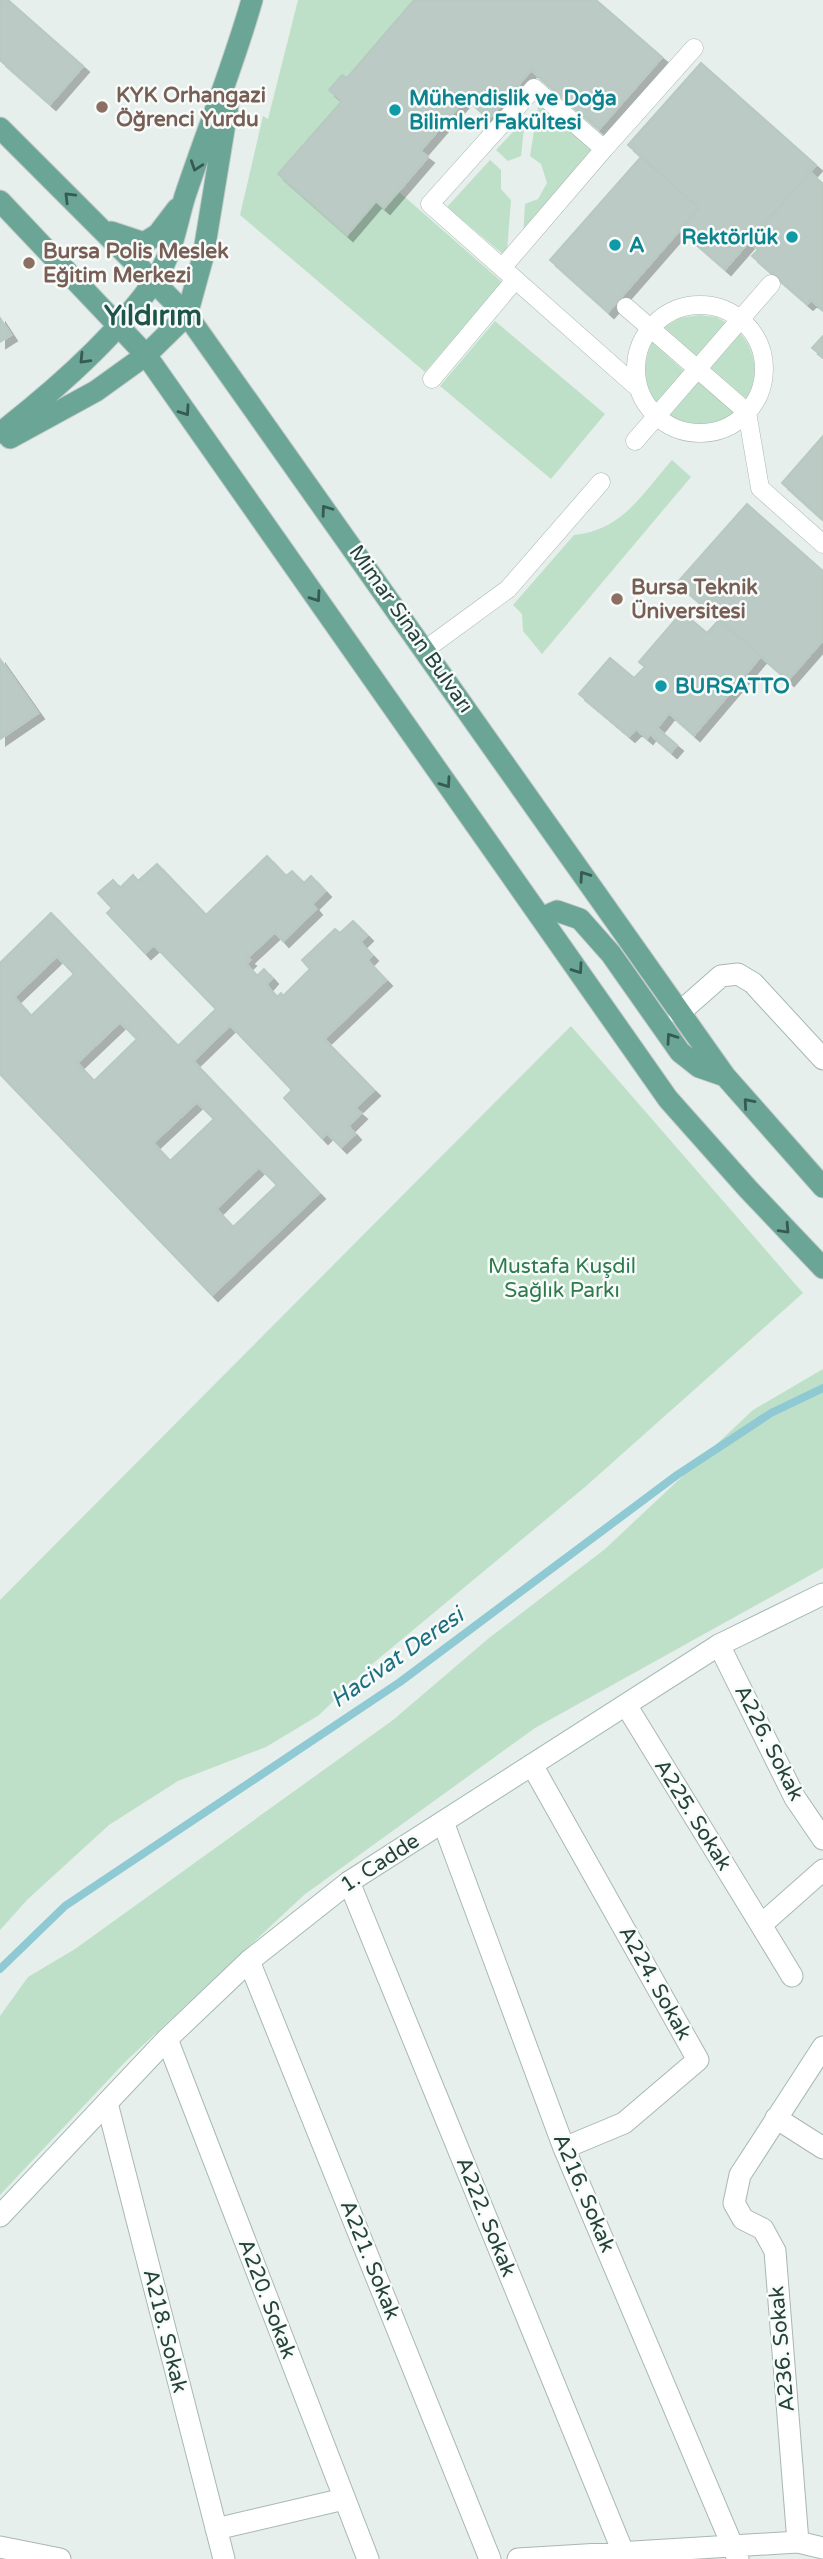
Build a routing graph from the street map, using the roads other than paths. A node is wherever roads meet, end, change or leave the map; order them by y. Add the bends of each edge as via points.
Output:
1 (252, 0) edge
2 (694, 48) dead end
3 (236, 56) junction
4 (0, 128) edge
5 (604, 149) junction
6 (184, 198) junction
7 (0, 201) edge
8 (100, 227) junction
9 (509, 274) junction
10 (154, 281) junction
11 (771, 284) dead end
12 (626, 307) dead end
13 (187, 315) junction
14 (741, 320) junction
15 (117, 324) junction
16 (650, 328) junction
17 (146, 355) junction
18 (698, 369) junction
19 (432, 379) dead end
20 (638, 388) junction
21 (747, 412) junction
22 (656, 417) junction
23 (0, 433) edge
24 (635, 441) dead end
25 (0, 444) edge
26 (601, 482) dead end
27 (823, 544) edge
28 (426, 649) junction
29 (541, 918) junction
30 (679, 1013) junction
31 (823, 1059) edge
32 (725, 1076) junction
33 (823, 1187) edge
34 (823, 1268) edge
35 (823, 1594) edge
36 (719, 1645) junction
37 (626, 1705) junction
38 (532, 1765) junction
39 (443, 1822) junction
40 (823, 1839) edge
41 (823, 1870) edge
42 (349, 1882) junction
43 (761, 1926) junction
44 (249, 1961) junction
45 (792, 1976) dead end
46 (167, 2039) junction
47 (823, 2047) edge
48 (107, 2103) junction
49 (776, 2118) junction
50 (564, 2148) junction
51 (823, 2148) edge
52 (0, 2216) edge
53 (344, 2499) junction
54 (216, 2529) junction
55 (798, 2542) junction
56 (0, 2547) edge
57 (823, 2548) edge
58 (622, 2552) junction
59 (675, 2553) edge
60 (736, 2553) edge
61 (543, 2558) edge
62 (60, 2559) edge
63 (224, 2559) edge
64 (368, 2559) edge
65 (490, 2559) edge
66 (518, 2559) edge

1 - 3 main road
2 - 5 street
3 -> 6 main road
3 - 13 main road via 203,257
8 -> 4 main road, Mimar Sinan Bulvarı
5 - 9 street
5 - 9 street via 534,88 430,204
6 - 8 main road via 158,234 144,243
6 - 10 main road via 171,251
7 - 15 main road
8 - 10 main road, Mimar Sinan Bulvarı
9 - 19 street
9 - 20 street
10 - 13 main road, Mimar Sinan Bulvarı
10 - 15 main road
11 - 14 street
12 - 16 street
13 - 17 main road
28 -> 13 main road, Mimar Sinan Bulvarı
14 - 16 street via 721,308 699,304 673,310
14 - 18 street
14 - 21 street via 763,352 764,380
15 - 17 main road
15 -> 23 main road via 82,362
16 - 18 street
16 - 20 street via 635,366
17 - 25 main road via 96,391
17 -> 29 main road
18 - 21 street
18 - 22 street
20 - 22 street
21 - 22 street via 730,427 703,434 677,430
21 - 27 street via 760,488
22 - 24 street
26 - 28 street via 508,589
30 -> 28 main road, Mimar Sinan Bulvarı
32 -> 29 main road via 699,1067 680,1052 611,954 580,919 557,911
29 -> 34 main road via 668,1098
30 - 31 street via 721,976 738,974 753,983
30 - 32 main road, Mimar Sinan Bulvarı
33 -> 32 main road, Mimar Sinan Bulvarı
35 - 36 street, 1. Cadde
36 - 37 street, 1. Cadde
36 - 40 street, A226. Sokak via 795,1798
37 - 38 street, 1. Cadde
37 - 43 street, A225. Sokak
38 - 39 street, 1. Cadde
38 - 50 street, A224. Sokak via 698,2060 624,2123
39 - 42 street, 1. Cadde
39 - 50 street, A216. Sokak
41 - 43 street
42 - 44 street, 1. Cadde
42 - 58 street, A222. Sokak
43 - 45 street, A225. Sokak
44 - 46 street, 1. Cadde
44 - 65 street, A221. Sokak
46 - 48 street, 1. Cadde
46 - 53 street, A220. Sokak
47 - 49 street
48 - 52 street, 1. Cadde
48 - 54 street, A218. Sokak
49 - 51 street
49 - 55 street, A236. Sokak via 740,2175 734,2203 743,2219 763,2229 775,2250
50 - 60 street, A216. Sokak
53 - 54 street
53 - 64 street, A220. Sokak
54 - 63 street, A218. Sokak
55 - 57 street
55 - 60 street
56 - 62 street
58 - 59 street
58 - 61 street
59 - 60 street
61 - 66 street

